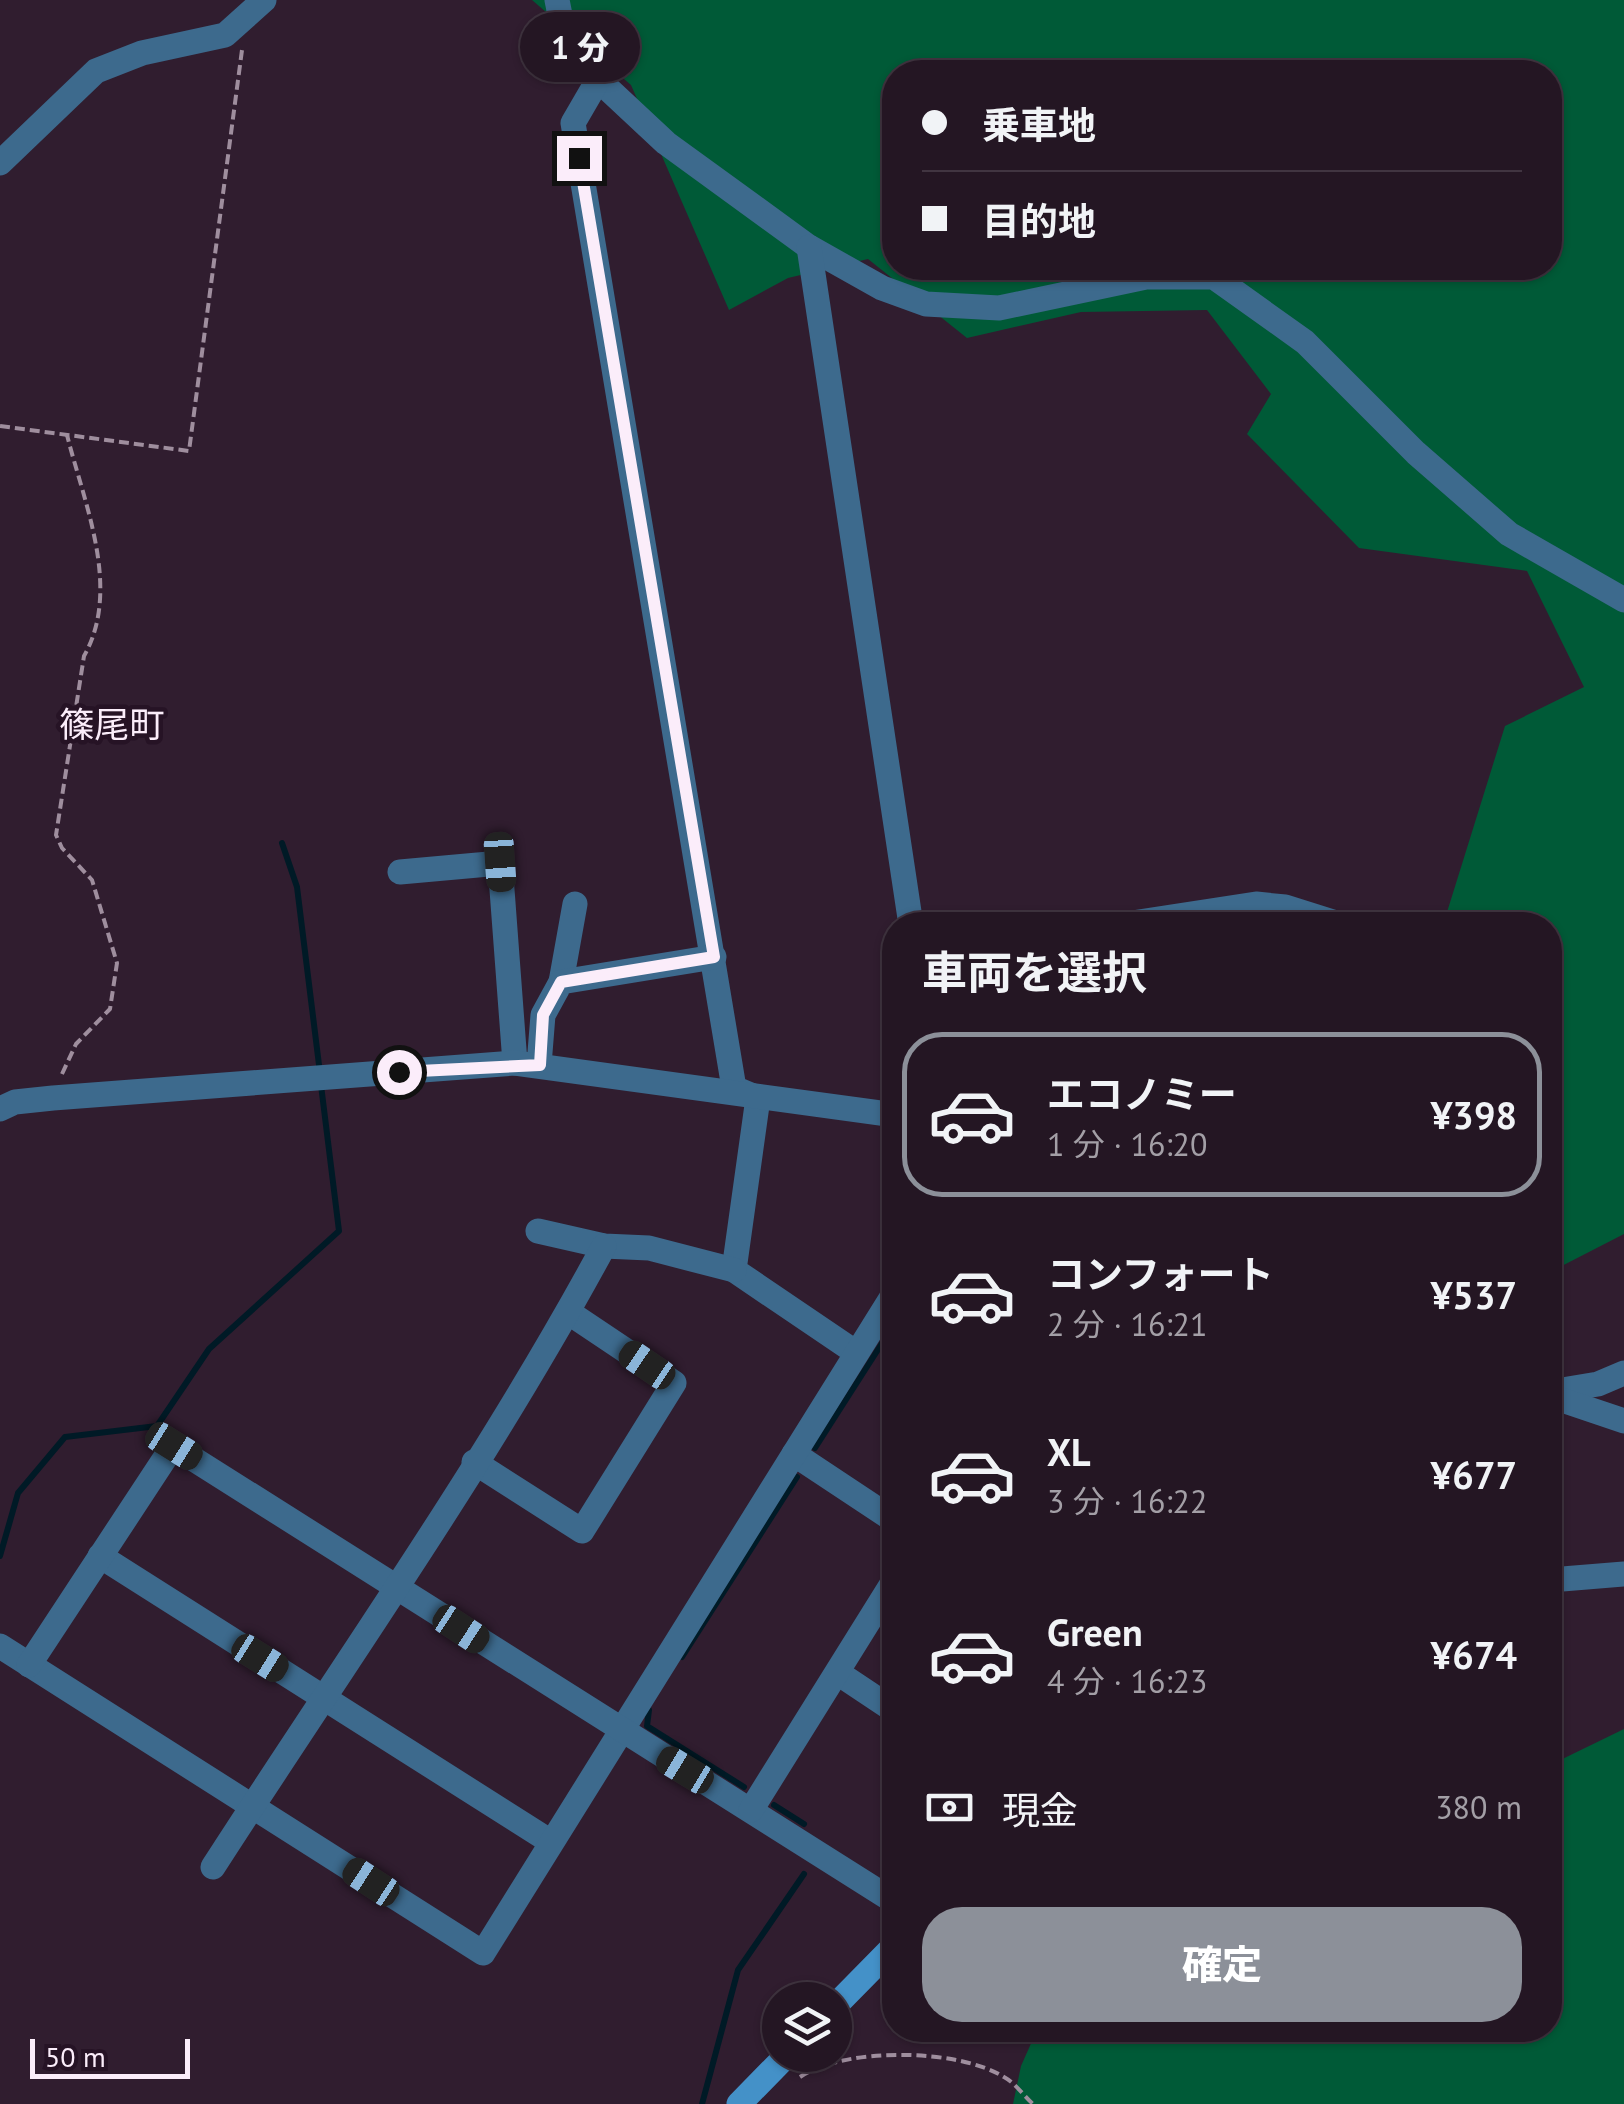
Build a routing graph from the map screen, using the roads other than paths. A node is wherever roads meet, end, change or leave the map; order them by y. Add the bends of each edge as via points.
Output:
1 (264, 0) edge
2 (557, 0) edge
3 (598, 80) junction
4 (0, 163) edge
5 (809, 246) junction
6 (1128, 280) edge
7 (1220, 280) edge
8 (1624, 600) edge
9 (400, 872) dead end
10 (575, 904) dead end
11 (909, 912) edge
12 (1204, 912) edge
13 (1301, 912) edge
14 (714, 957) junction
15 (561, 982) junction
16 (527, 1064) junction
17 (758, 1098) junction
18 (0, 1109) edge
19 (882, 1114) edge
20 (538, 1232) dead end
21 (604, 1246) junction
22 (734, 1270) junction
23 (568, 1312) junction
24 (882, 1312) edge
25 (856, 1352) junction
26 (1624, 1373) edge
27 (1562, 1392) edge
28 (1562, 1398) edge
29 (1624, 1421) edge
30 (794, 1454) junction
31 (474, 1462) junction
32 (882, 1512) edge
33 (100, 1556) junction
34 (1624, 1574) edge
35 (1562, 1579) edge
36 (397, 1588) junction
37 (882, 1600) edge
38 (0, 1646) edge
39 (30, 1665) junction
40 (838, 1673) junction
41 (324, 1698) junction
42 (882, 1702) edge
43 (620, 1731) junction
44 (252, 1807) junction
45 (751, 1810) junction
46 (551, 1842) junction
47 (213, 1868) dead end
48 (882, 1894) edge
49 (882, 1958) edge
50 (852, 1989) edge
51 (770, 2072) edge
52 (739, 2104) edge

1 - 4 street via 225,35 96,71
2 - 3 street via 561,20
3 - 5 street via 666,143
3 - 14 street via 573,123
5 - 6 street via 882,288 926,304 1000,308
5 - 11 street
7 - 8 street via 1305,342 1416,453 1510,534
9 - 16 street via 500,862
10 - 15 street
12 - 13 street via 1256,904
14 - 15 street
14 - 17 street via 734,1088
15 - 16 street
16 - 17 street
16 - 18 street via 53,1098
17 - 19 street
17 - 22 street
20 - 21 street
21 - 22 street via 649,1248
21 - 23 street
22 - 25 street
23 - 31 street
23 - 31 street via 674,1382 582,1531
24 - 25 street
25 - 30 street
26 - 27 street
28 - 29 street
30 - 32 street
30 - 43 street
31 - 36 street
33 - 36 street via 174,1446
33 - 39 street
33 - 41 street
34 - 35 street
36 - 41 street
36 - 43 street
37 - 40 street
38 - 39 street
39 - 44 street
40 - 42 street
40 - 45 street
41 - 44 street
41 - 46 street
43 - 45 street
43 - 46 street
44 - 46 street via 483,1954
44 - 47 street
45 - 48 street
49 - 50 street
51 - 52 street

